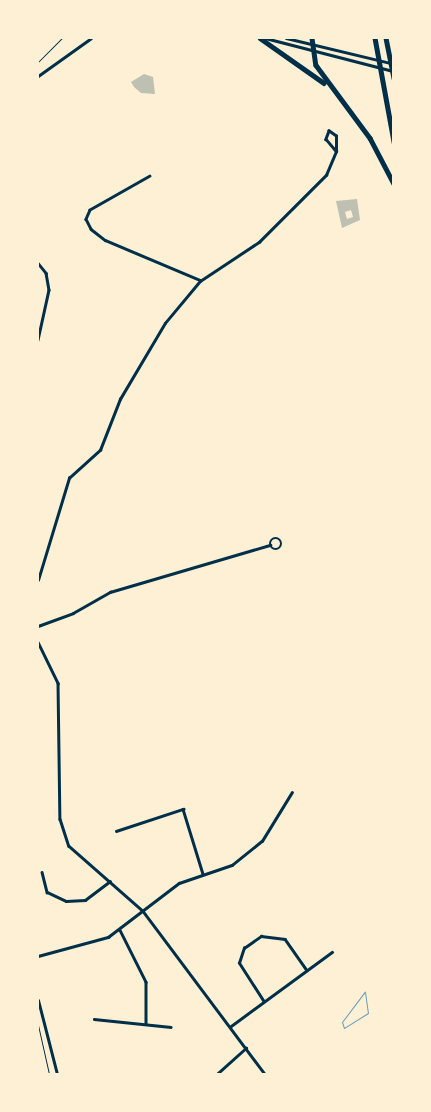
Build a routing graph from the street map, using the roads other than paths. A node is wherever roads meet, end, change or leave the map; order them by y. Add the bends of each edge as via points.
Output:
1 (91, 38) edge
2 (260, 38) edge
3 (265, 38) edge
4 (286, 38) edge
5 (312, 38) edge
6 (375, 38) edge
7 (386, 38) edge
8 (313, 48) junction
9 (394, 64) edge
10 (394, 72) edge
11 (38, 76) edge
12 (394, 78) edge
13 (340, 100) junction
14 (394, 142) edge
15 (336, 151) junction
16 (150, 176) dead end
17 (394, 184) edge
18 (38, 263) edge
19 (200, 280) junction
20 (38, 340) edge
21 (270, 545) junction
22 (38, 580) edge
23 (38, 626) edge
24 (38, 642) edge
25 (292, 792) dead end
26 (116, 831) dead end
27 (42, 872) dead end
28 (203, 874) junction
29 (110, 881) junction
30 (143, 912) junction
31 (120, 930) junction
32 (332, 952) dead end
33 (38, 956) edge
34 (307, 970) junction
35 (38, 1000) edge
36 (264, 1002) junction
37 (94, 1018) dead end
38 (146, 1024) junction
39 (231, 1026) junction
40 (171, 1027) dead end
41 (246, 1048) junction
42 (57, 1074) edge
43 (217, 1074) edge
44 (266, 1074) edge

1 - 11 main road
2 - 13 highway via 305,65
3 - 8 main road
4 - 8 main road
5 - 8 highway
6 - 14 highway
7 - 12 highway
8 - 9 main road
8 - 10 main road
8 - 13 highway via 316,65
13 - 17 highway via 370,138
15 - 15 street via 336,136 329,131 326,139
15 - 19 street via 332,167 293,210 241,256
16 - 19 street via 90,210 86,219 91,229 105,240
18 - 20 street via 46,274 49,290
19 - 22 street via 165,323 120,399 98,452 69,478
21 - 21 street via 278,549 282,541 275,538
21 - 23 street via 110,592 73,613
24 - 29 street via 58,684 62,831 70,846
25 - 28 street via 262,841 232,865
26 - 28 street via 183,810
27 - 29 street via 47,892 66,901 90,897
28 - 30 street via 179,883
29 - 30 street
30 - 31 street
30 - 39 street
31 - 33 street via 89,945
31 - 38 street via 146,982
32 - 34 street
34 - 36 street
34 - 36 street via 285,939 261,936 244,948 239,963
35 - 42 main road
36 - 39 street
37 - 38 street
38 - 40 street
39 - 41 street
41 - 43 street
41 - 44 street

